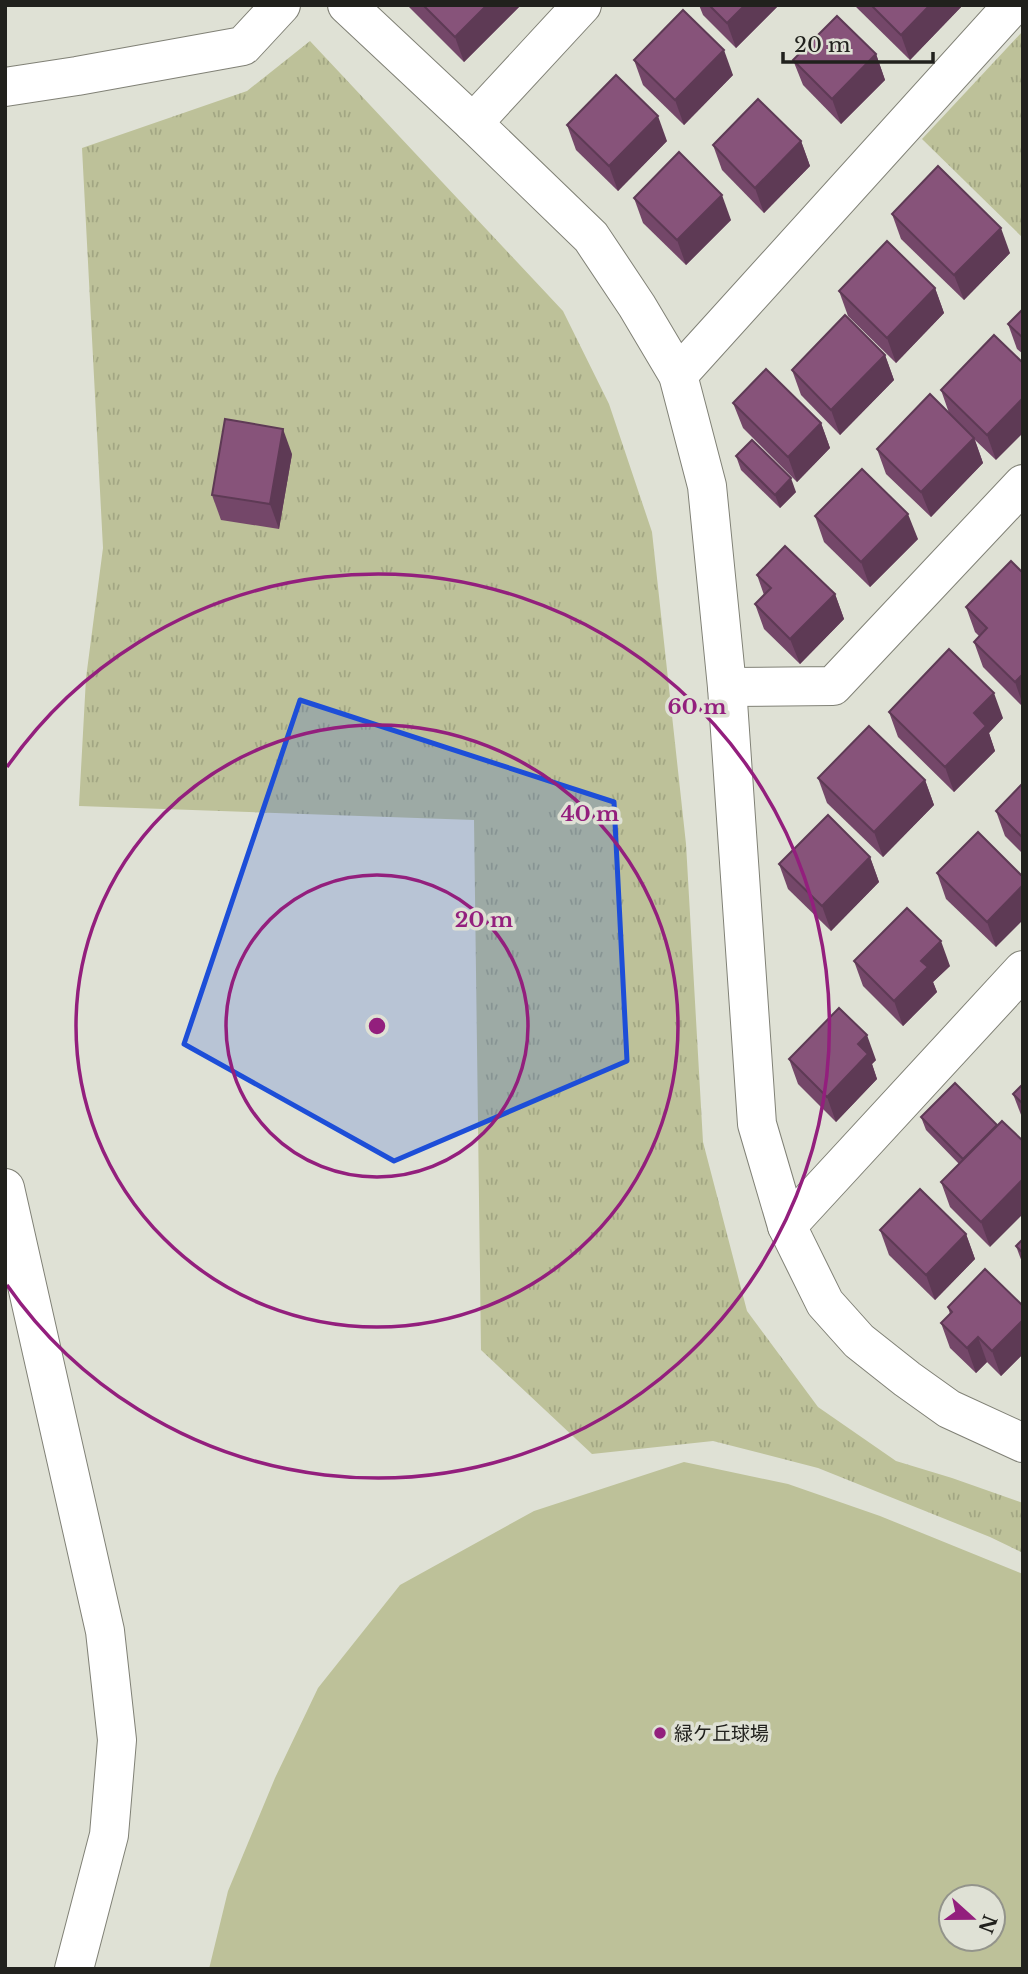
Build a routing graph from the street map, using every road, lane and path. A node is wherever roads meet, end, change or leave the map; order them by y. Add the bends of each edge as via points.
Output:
1 (281, 5) edge
2 (347, 5) edge
3 (582, 5) edge
4 (1013, 5) edge
5 (5, 87) edge
6 (473, 123) junction
7 (678, 375) junction
8 (1023, 484) edge
9 (727, 688) junction
10 (1023, 970) edge
11 (5, 1188) edge
12 (787, 1226) junction
13 (1023, 1443) edge
14 (74, 1969) edge

1 - 5 street via 243,46
2 - 6 street
3 - 6 street
4 - 7 street
6 - 7 street via 591,237
7 - 9 street via 707,486
8 - 9 street via 833,686
9 - 12 street via 757,1124
10 - 12 street
11 - 14 street via 106,1631 117,1740 109,1835
12 - 13 street via 825,1303 859,1341 949,1409

